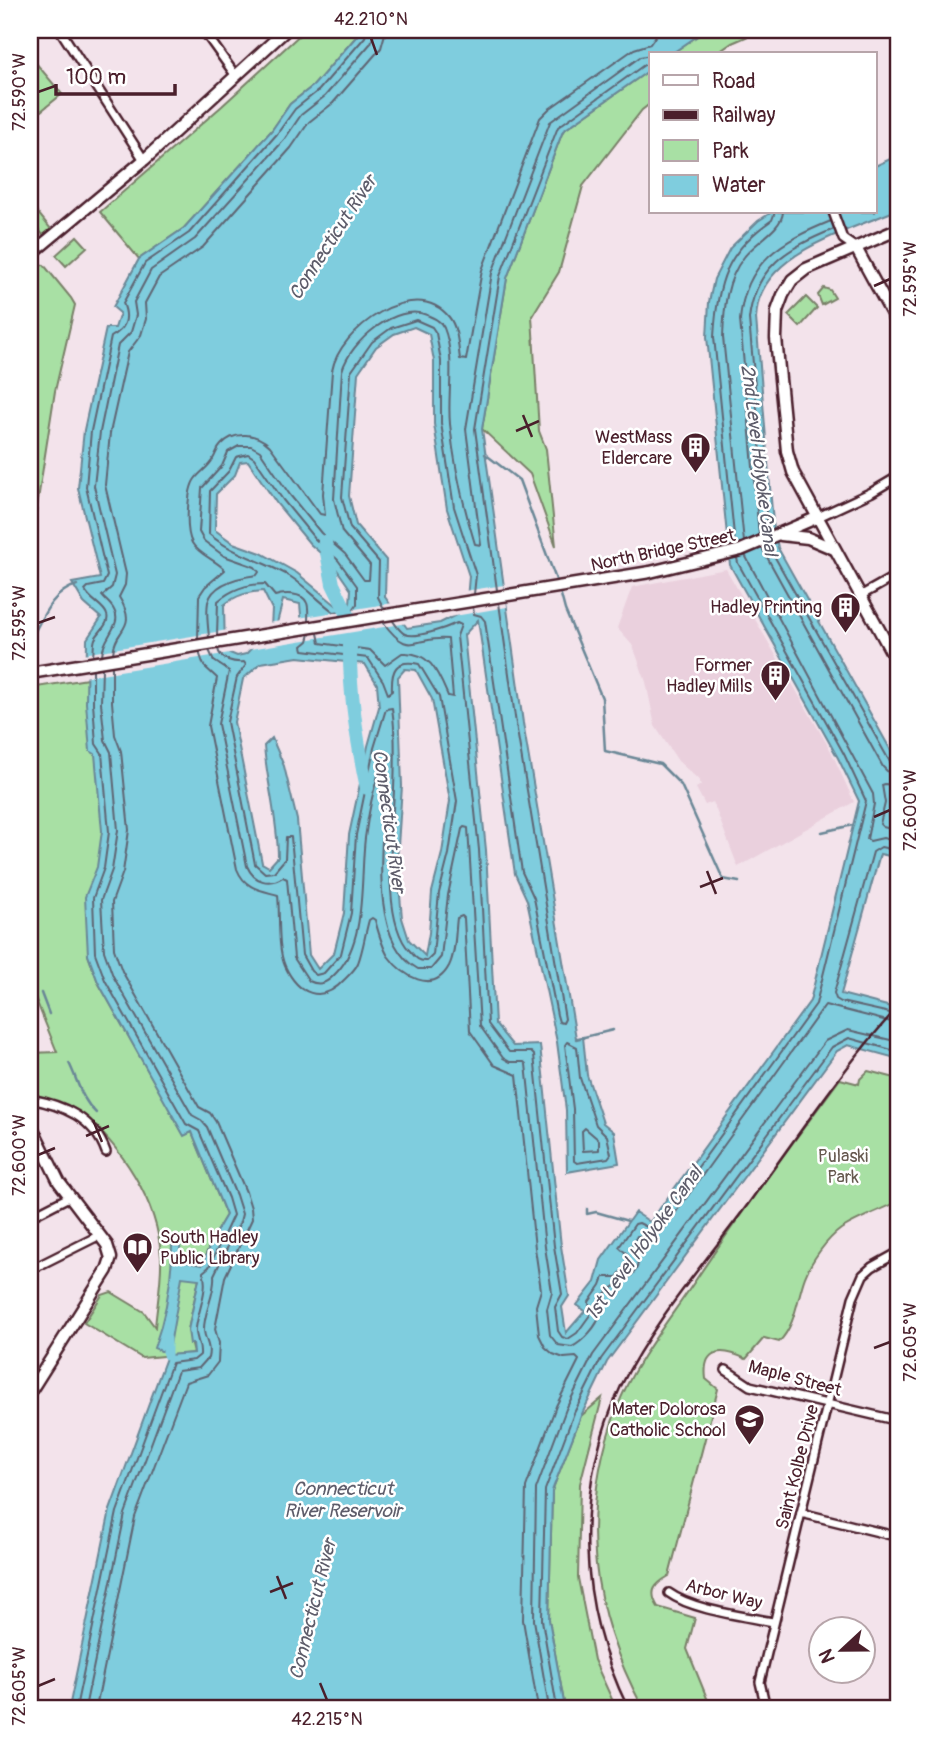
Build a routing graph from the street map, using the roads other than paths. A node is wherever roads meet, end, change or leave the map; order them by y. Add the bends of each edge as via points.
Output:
1 (60, 30) edge
2 (203, 30) edge
3 (286, 30) edge
4 (236, 76) junction
5 (144, 160) junction
6 (834, 214) edge
7 (899, 229) edge
8 (856, 248) junction
9 (30, 255) edge
10 (899, 327) edge
11 (899, 476) edge
12 (817, 518) junction
13 (780, 535) junction
14 (834, 549) junction
15 (899, 575) edge
16 (860, 596) junction
17 (899, 666) edge
18 (30, 673) edge
19 (30, 1099) edge
20 (30, 1123) edge
21 (106, 1153) dead end
22 (69, 1197) junction
23 (30, 1216) edge
24 (100, 1235) junction
25 (899, 1252) edge
26 (30, 1270) edge
27 (726, 1370) dead end
28 (30, 1392) edge
29 (829, 1404) junction
30 (899, 1421) edge
31 (801, 1513) junction
32 (899, 1538) edge
33 (668, 1593) dead end
34 (773, 1622) junction
35 (766, 1708) edge

1 - 5 street
2 - 4 street
3 - 4 main road
4 - 5 main road
5 - 9 main road
6 - 8 street via 842,235
7 - 8 main road
8 - 10 main road
8 - 12 main road via 792,280 777,311 787,451
11 - 12 street, North Bridge Street
12 - 13 main road, North Bridge Street
12 - 14 main road
13 - 14 main road via 808,538
13 - 18 main road, North Bridge Street via 741,550 650,572
14 - 16 main road
15 - 16 street
16 - 17 main road
19 - 21 street via 79,1116 96,1133
20 - 22 main road
22 - 23 street
22 - 24 main road
24 - 26 street
24 - 28 main road via 110,1250 110,1265
25 - 29 street, Saint Kolbe Drive via 863,1275 853,1298
27 - 29 street, Maple Street via 750,1386
29 - 30 street, Maple Street
29 - 31 street, Saint Kolbe Drive
31 - 32 street
31 - 34 street, Saint Kolbe Drive
33 - 34 street, Arbor Way via 692,1604
34 - 35 street, Saint Kolbe Drive via 760,1682

